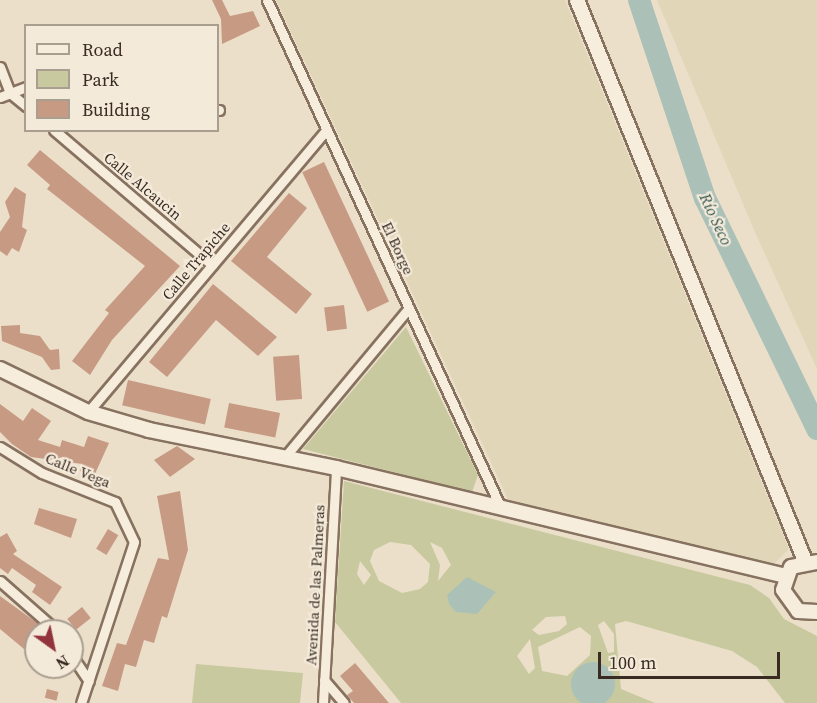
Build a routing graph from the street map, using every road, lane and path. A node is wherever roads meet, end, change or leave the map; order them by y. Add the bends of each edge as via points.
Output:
1 (267, 0) edge
2 (577, 0) edge
3 (0, 68) edge
4 (24, 88) edge
5 (10, 93) junction
6 (0, 98) edge
7 (24, 104) edge
8 (327, 129) junction
9 (56, 132) edge
10 (212, 265) junction
11 (409, 308) junction
12 (0, 369) edge
13 (88, 412) junction
14 (0, 447) edge
15 (284, 458) junction
16 (336, 468) junction
17 (501, 508) junction
18 (811, 561) edge
19 (785, 576) junction
20 (0, 582) edge
21 (817, 612) edge
22 (43, 619) edge
23 (84, 674) edge
24 (324, 680) junction
25 (89, 681) junction
26 (81, 703) edge
27 (323, 703) edge
28 (344, 703) edge

1 - 8 street, El Borge
2 - 18 street
3 - 5 street
4 - 5 street
5 - 6 street
5 - 7 street
8 - 10 street, Calle Trapiche
8 - 11 street, El Borge
9 - 10 street, Calle Alcaucin
10 - 13 street, Calle Trapiche
11 - 15 street
11 - 17 street, El Borge
12 - 13 street
13 - 15 street
14 - 25 street, Calle Vega via 42,473 91,488 114,502 127,520 134,542 130,566
15 - 16 street
16 - 17 street
16 - 24 street, Avenida de las Palmeras
17 - 19 street
18 - 19 street
19 - 21 street via 787,602 798,611
20 - 22 street
23 - 25 street
24 - 27 street, Avenida de las Palmeras
24 - 28 street
25 - 26 street, Calle Vega

